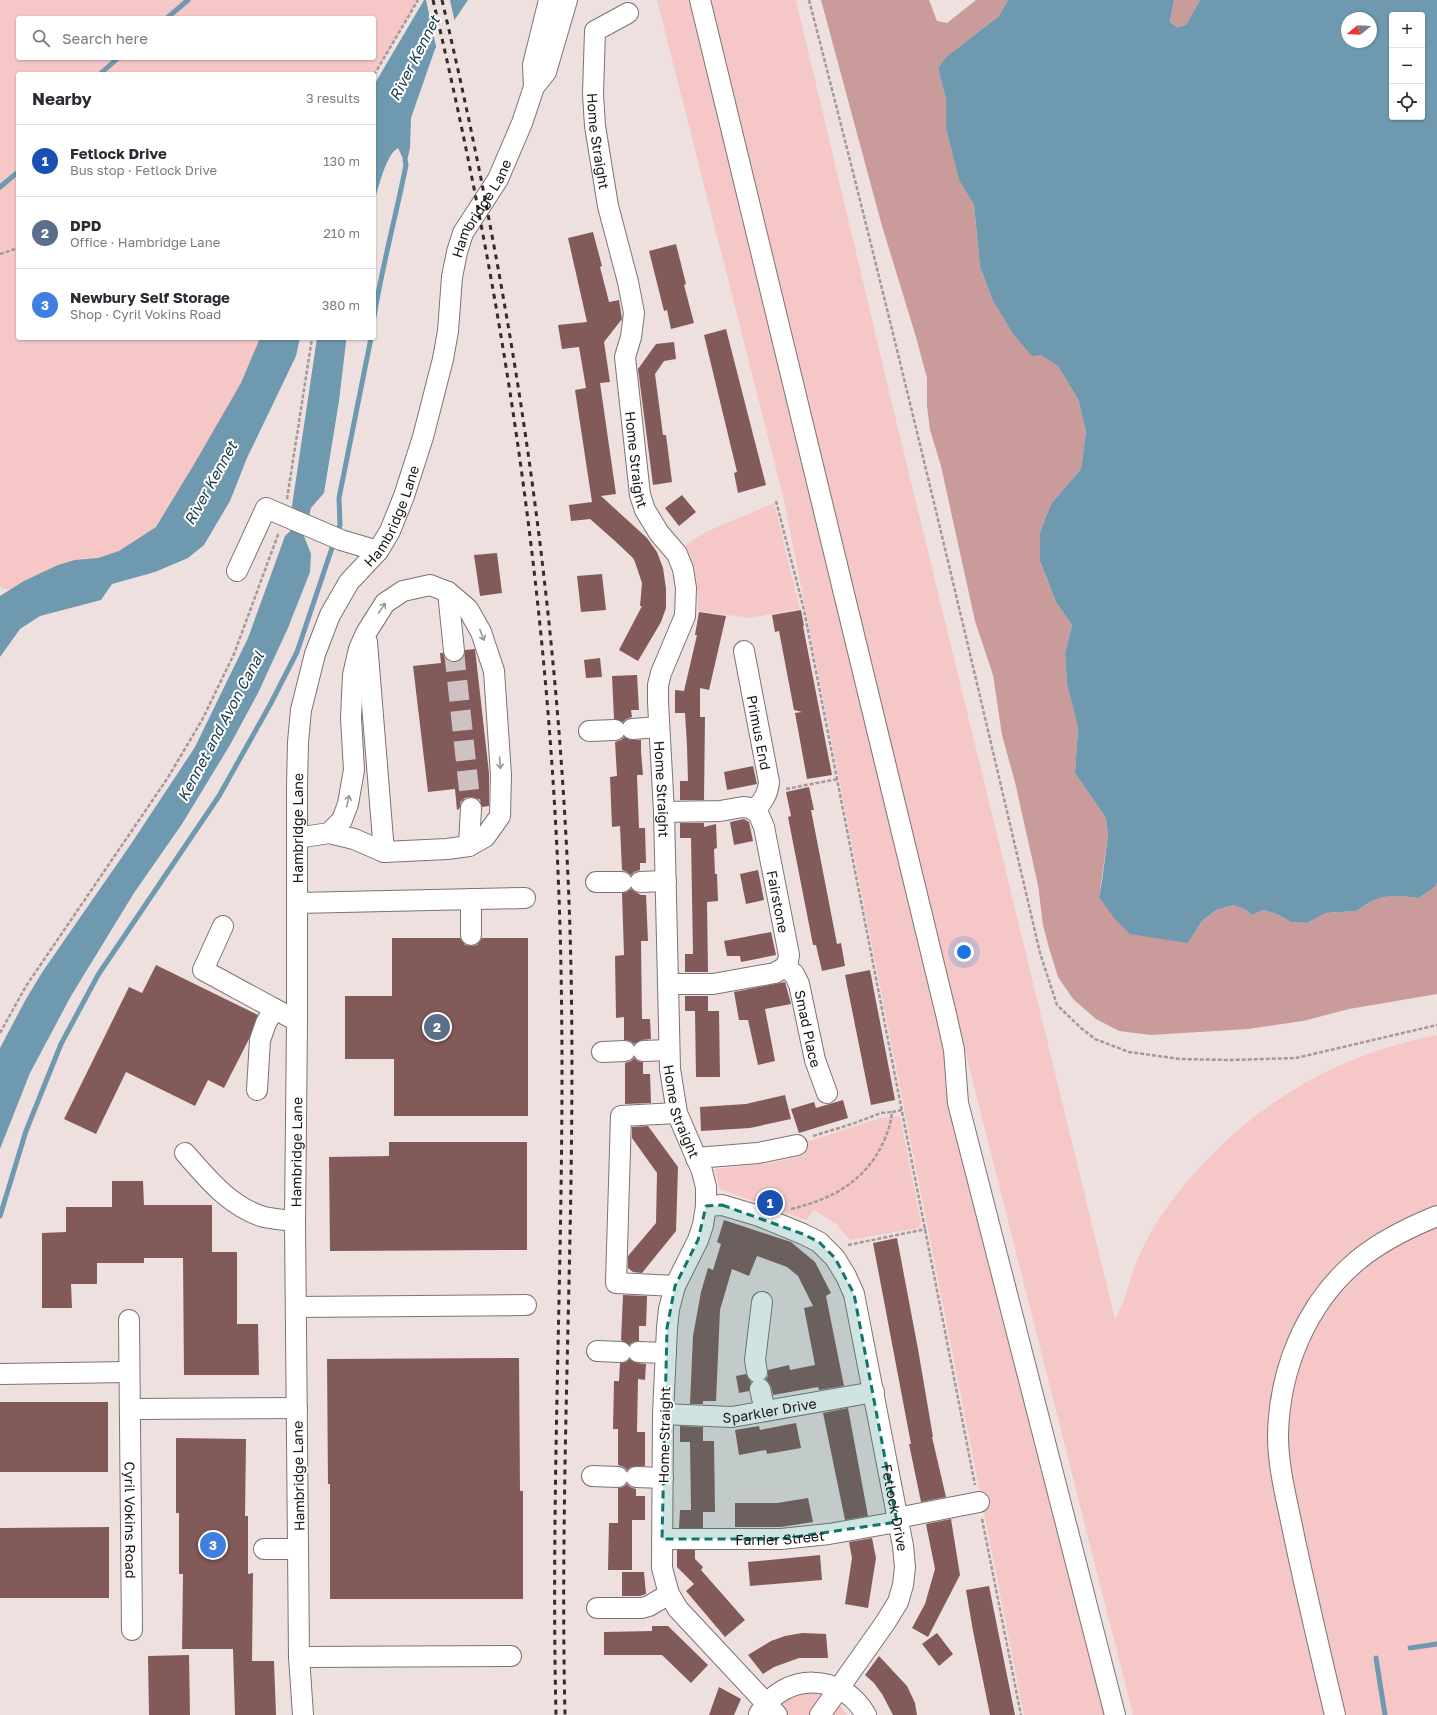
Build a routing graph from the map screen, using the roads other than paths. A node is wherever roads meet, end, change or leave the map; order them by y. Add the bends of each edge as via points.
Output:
1 (549, 0) edge
2 (567, 0) edge
3 (700, 0) edge
4 (628, 13) dead end
5 (534, 87) junction
6 (378, 551) junction
7 (237, 571) dead end
8 (448, 592) junction
9 (366, 633) junction
10 (454, 651) tunnel mouth
11 (744, 651) dead end
12 (659, 727) junction
13 (589, 731) dead end
14 (471, 808) tunnel mouth
15 (755, 810) junction
16 (664, 812) junction
17 (329, 833) junction
18 (297, 838) junction
19 (469, 846) junction
20 (384, 852) junction
21 (666, 881) junction
22 (596, 882) dead end
23 (525, 898) dead end
24 (472, 899) junction
25 (297, 903) junction
26 (223, 926) dead end
27 (471, 935) dead end
28 (785, 967) junction
29 (668, 984) junction
30 (274, 1008) junction
31 (297, 1021) junction
32 (669, 1050) junction
33 (602, 1052) dead end
34 (257, 1090) dead end
35 (827, 1093) dead end
36 (678, 1113) junction
37 (797, 1145) road end
38 (185, 1153) dead end
39 (696, 1158) junction
40 (706, 1206) junction
41 (1437, 1216) edge
42 (295, 1221) junction
43 (675, 1286) junction
44 (762, 1302) dead end
45 (526, 1305) dead end
46 (296, 1307) junction
47 (129, 1320) dead end
48 (597, 1351) dead end
49 (666, 1353) junction
50 (129, 1372) junction
51 (1, 1374) dead end
52 (874, 1392) junction
53 (297, 1408) junction
54 (130, 1409) junction
55 (765, 1411) junction
56 (663, 1414) junction
57 (592, 1476) dead end
58 (663, 1478) junction
59 (979, 1502) road end
60 (897, 1520) junction
61 (662, 1540) junction
62 (264, 1549) dead end
63 (298, 1549) junction
64 (670, 1594) junction
65 (597, 1608) dead end
66 (132, 1630) dead end
67 (511, 1656) dead end
68 (299, 1657) junction
69 (838, 1689) junction
70 (767, 1711) edge
71 (303, 1715) edge
72 (820, 1715) edge
73 (866, 1715) edge
74 (1115, 1715) edge
75 (1335, 1715) edge

1 - 5 street via 533,65
2 - 5 street, Hambridge Lane via 546,72
3 - 74 street via 946,1014 954,1050 958,1103
4 - 12 street, Home Straight via 595,31 593,94 595,126 608,206 634,313 625,357 640,494 645,510 677,554 686,588 685,616 658,685
5 - 6 street, Hambridge Lane via 498,179 463,234 452,277 443,359 423,437 404,496 390,531
6 - 7 street via 266,508
6 - 18 street, Hambridge Lane via 349,582 338,600 315,654 301,710
9 -> 8 street via 385,603 403,591 430,585
8 - 10 street
8 -> 19 street via 468,609 481,632 494,671 501,775 500,816 485,836
17 -> 9 street via 342,820 348,804 354,770 351,718 353,675
9 - 20 street
11 - 15 street, Primus End via 768,775 768,789 763,801
12 - 13 street
12 - 16 street, Home Straight
14 - 19 street
15 - 16 street via 743,807 720,811
15 - 28 street, Fairstone via 764,827 789,955
16 - 21 street, Home Straight
17 - 18 street
17 - 20 street via 354,839
18 - 25 street, Hambridge Lane
19 - 20 street via 447,850
21 - 22 street
21 - 29 street, Home Straight
23 - 24 street
24 - 25 street
24 - 27 street
25 - 31 street, Hambridge Lane
26 - 30 street via 203,970
28 - 29 street via 775,973 729,982
28 - 35 street, Smad Place via 794,974 799,984 815,1060
29 - 32 street, Home Straight
30 - 31 street
30 - 34 street via 260,1040
31 - 42 street, Hambridge Lane
32 - 33 street
32 - 36 street, Home Straight
36 - 39 street, Home Straight
36 - 43 street via 621,1116 616,1283
37 - 39 street via 758,1153
38 - 42 street via 217,1189 238,1204 262,1216
39 - 40 street, Home Straight via 706,1187
40 - 43 street, Home Straight via 698,1240
40 - 52 street, Fetlock Drive via 722,1205 759,1216 819,1242 834,1258 854,1294
41 - 75 street via 1381,1244 1358,1259 1341,1275 1324,1295 1307,1322 1296,1345 1285,1382 1278,1438 1282,1477
42 - 46 street, Hambridge Lane
43 - 49 street, Home Straight via 669,1309
44 - 55 street via 755,1360
45 - 46 street
46 - 53 street, Hambridge Lane
47 - 50 street, Cyril Vokins Road
48 - 49 street
49 - 56 street, Home Straight
50 - 51 street
50 - 54 street, Cyril Vokins Road
52 - 55 street, Sparkler Drive
52 - 60 street, Fetlock Drive
53 - 54 street
53 - 63 street, Hambridge Lane
54 - 66 street, Cyril Vokins Road
55 - 56 street, Sparkler Drive via 732,1417
56 - 58 street, Home Straight
57 - 58 street
58 - 61 street, Home Straight
59 - 60 street, Farrier Street
60 - 61 street, Farrier Street via 829,1534 781,1539
60 - 69 street, Fetlock Drive via 905,1567 898,1602
61 - 64 street, Home Straight via 662,1568
62 - 63 street
63 - 68 street, Hambridge Lane
64 - 65 street via 642,1608
64 - 70 street, Home Straight via 678,1609
67 - 68 street
68 - 71 street, Hambridge Lane
69 - 70 street via 822,1682 803,1682 786,1687
69 - 72 street, Fetlock Drive
69 - 73 street via 862,1707

